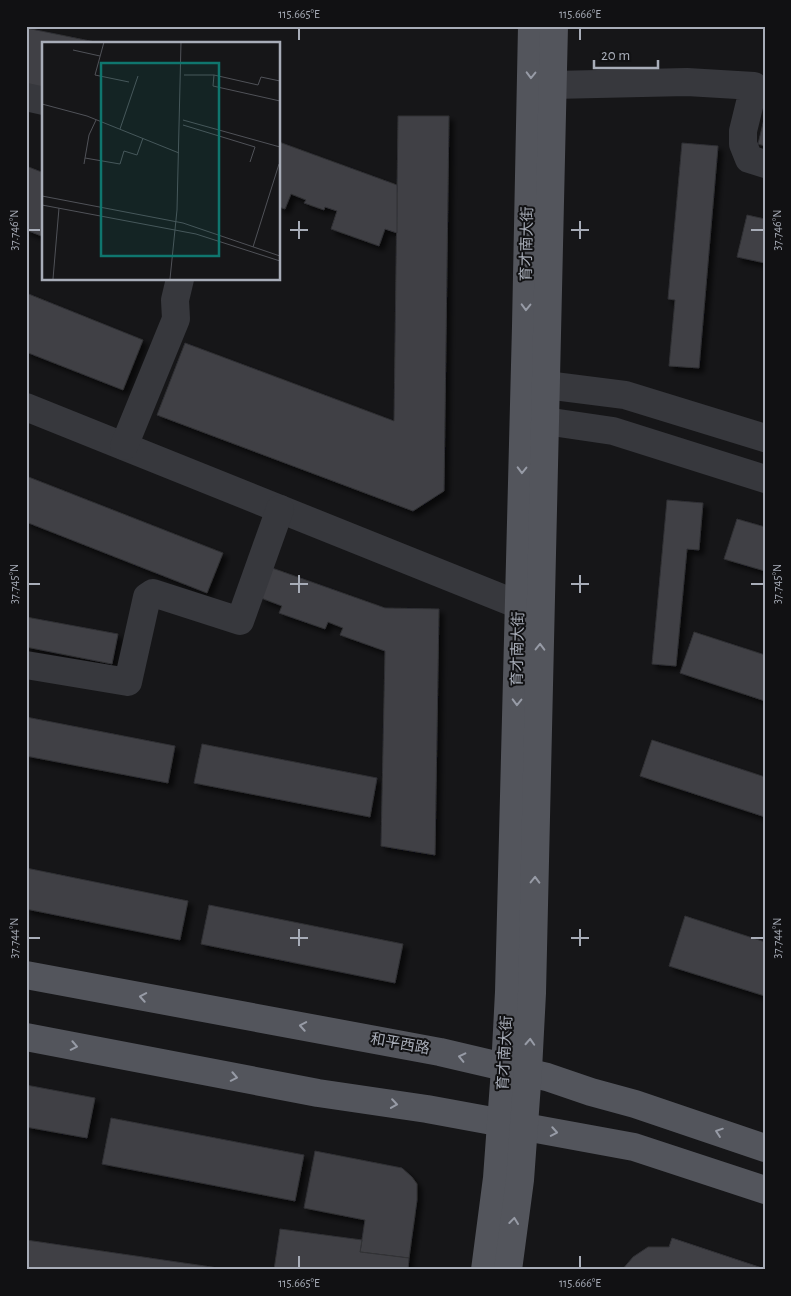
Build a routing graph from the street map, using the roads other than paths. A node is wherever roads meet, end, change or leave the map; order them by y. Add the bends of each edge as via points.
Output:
1 (532, 26) edge
2 (554, 26) edge
3 (552, 84) junction
4 (759, 87) edge
5 (26, 98) edge
6 (42, 101) edge
7 (765, 164) edge
8 (180, 280) edge
9 (546, 385) junction
10 (26, 407) edge
11 (546, 421) junction
12 (765, 438) edge
13 (124, 446) junction
14 (765, 479) edge
15 (280, 509) junction
16 (519, 605) junction
17 (26, 665) edge
18 (26, 975) edge
19 (26, 1037) edge
20 (517, 1070) junction
21 (512, 1124) junction
22 (765, 1148) edge
23 (765, 1190) edge
24 (485, 1270) edge
25 (508, 1270) edge

1 -> 16 main road, 育才南大街
2 - 3 main road, 育才南大街
3 - 4 street via 687,82
3 - 9 main road, 育才南大街
4 - 7 street via 743,131 743,144 749,158
5 - 6 street
8 - 13 street via 175,300 176,319
9 - 11 main road, 育才南大街
9 - 12 street via 625,395
10 - 13 street
11 - 14 street via 613,431
20 -> 11 main road, 育才南大街 via 532,993
13 - 15 street
15 - 16 street
15 - 17 street via 240,621 153,593 147,597 128,682
16 -> 20 main road, 育才南大街 via 509,982
20 -> 18 main road, 和平西路 via 440,1052
19 -> 21 main road via 318,1093
20 - 21 main road, 育才南大街
22 -> 20 main road, 和平西路 via 635,1104
21 -> 23 main road via 634,1147
21 - 24 main road, 育才南大街 via 497,1178
25 -> 21 main road, 育才南大街 via 520,1180

